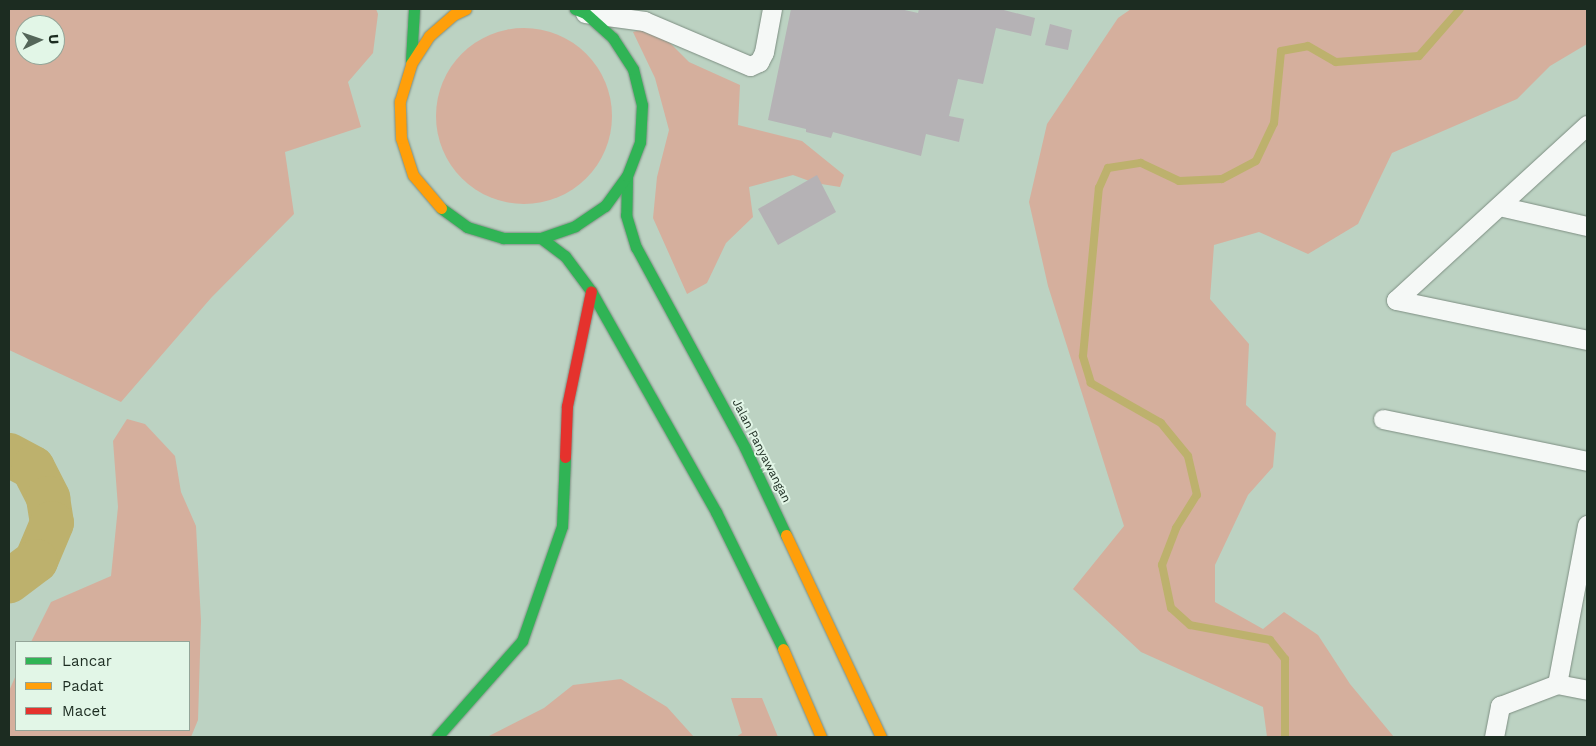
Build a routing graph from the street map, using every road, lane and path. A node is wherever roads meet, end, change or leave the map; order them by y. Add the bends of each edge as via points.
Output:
1 (414, 9) edge
2 (466, 9) edge
3 (772, 9) edge
4 (580, 11) edge
5 (411, 64) junction
6 (1587, 125) edge
7 (627, 176) junction
8 (1499, 206) junction
9 (1587, 226) edge
10 (541, 238) junction
11 (591, 291) junction
12 (1587, 340) edge
13 (1383, 419) dead end
14 (1587, 461) edge
15 (1587, 525) edge
16 (1583, 571) edge
17 (1556, 684) junction
18 (1587, 690) edge
19 (437, 737) edge
20 (822, 737) edge
21 (881, 737) edge
22 (1494, 737) edge

1 - 5 main road
2 - 5 main road via 453,15 429,36
3 - 4 street via 764,52 759,62 750,66 644,21
4 - 7 main road via 613,38 635,78 642,105 640,142
5 - 10 main road via 400,101 401,138 419,182 436,205 467,227 503,238
6 - 8 street
7 - 10 main road via 605,206 575,226
7 - 21 main road, Jalan Panyawangan via 626,215 636,247 746,448
8 - 9 street
8 - 12 street via 1396,300
10 - 11 main road via 565,256
11 - 19 main road via 567,406 562,526 536,607 522,641 509,659
11 - 20 main road via 716,512 782,646
13 - 14 street
15 - 16 street
16 - 17 street
17 - 18 street
17 - 22 street via 1500,706

